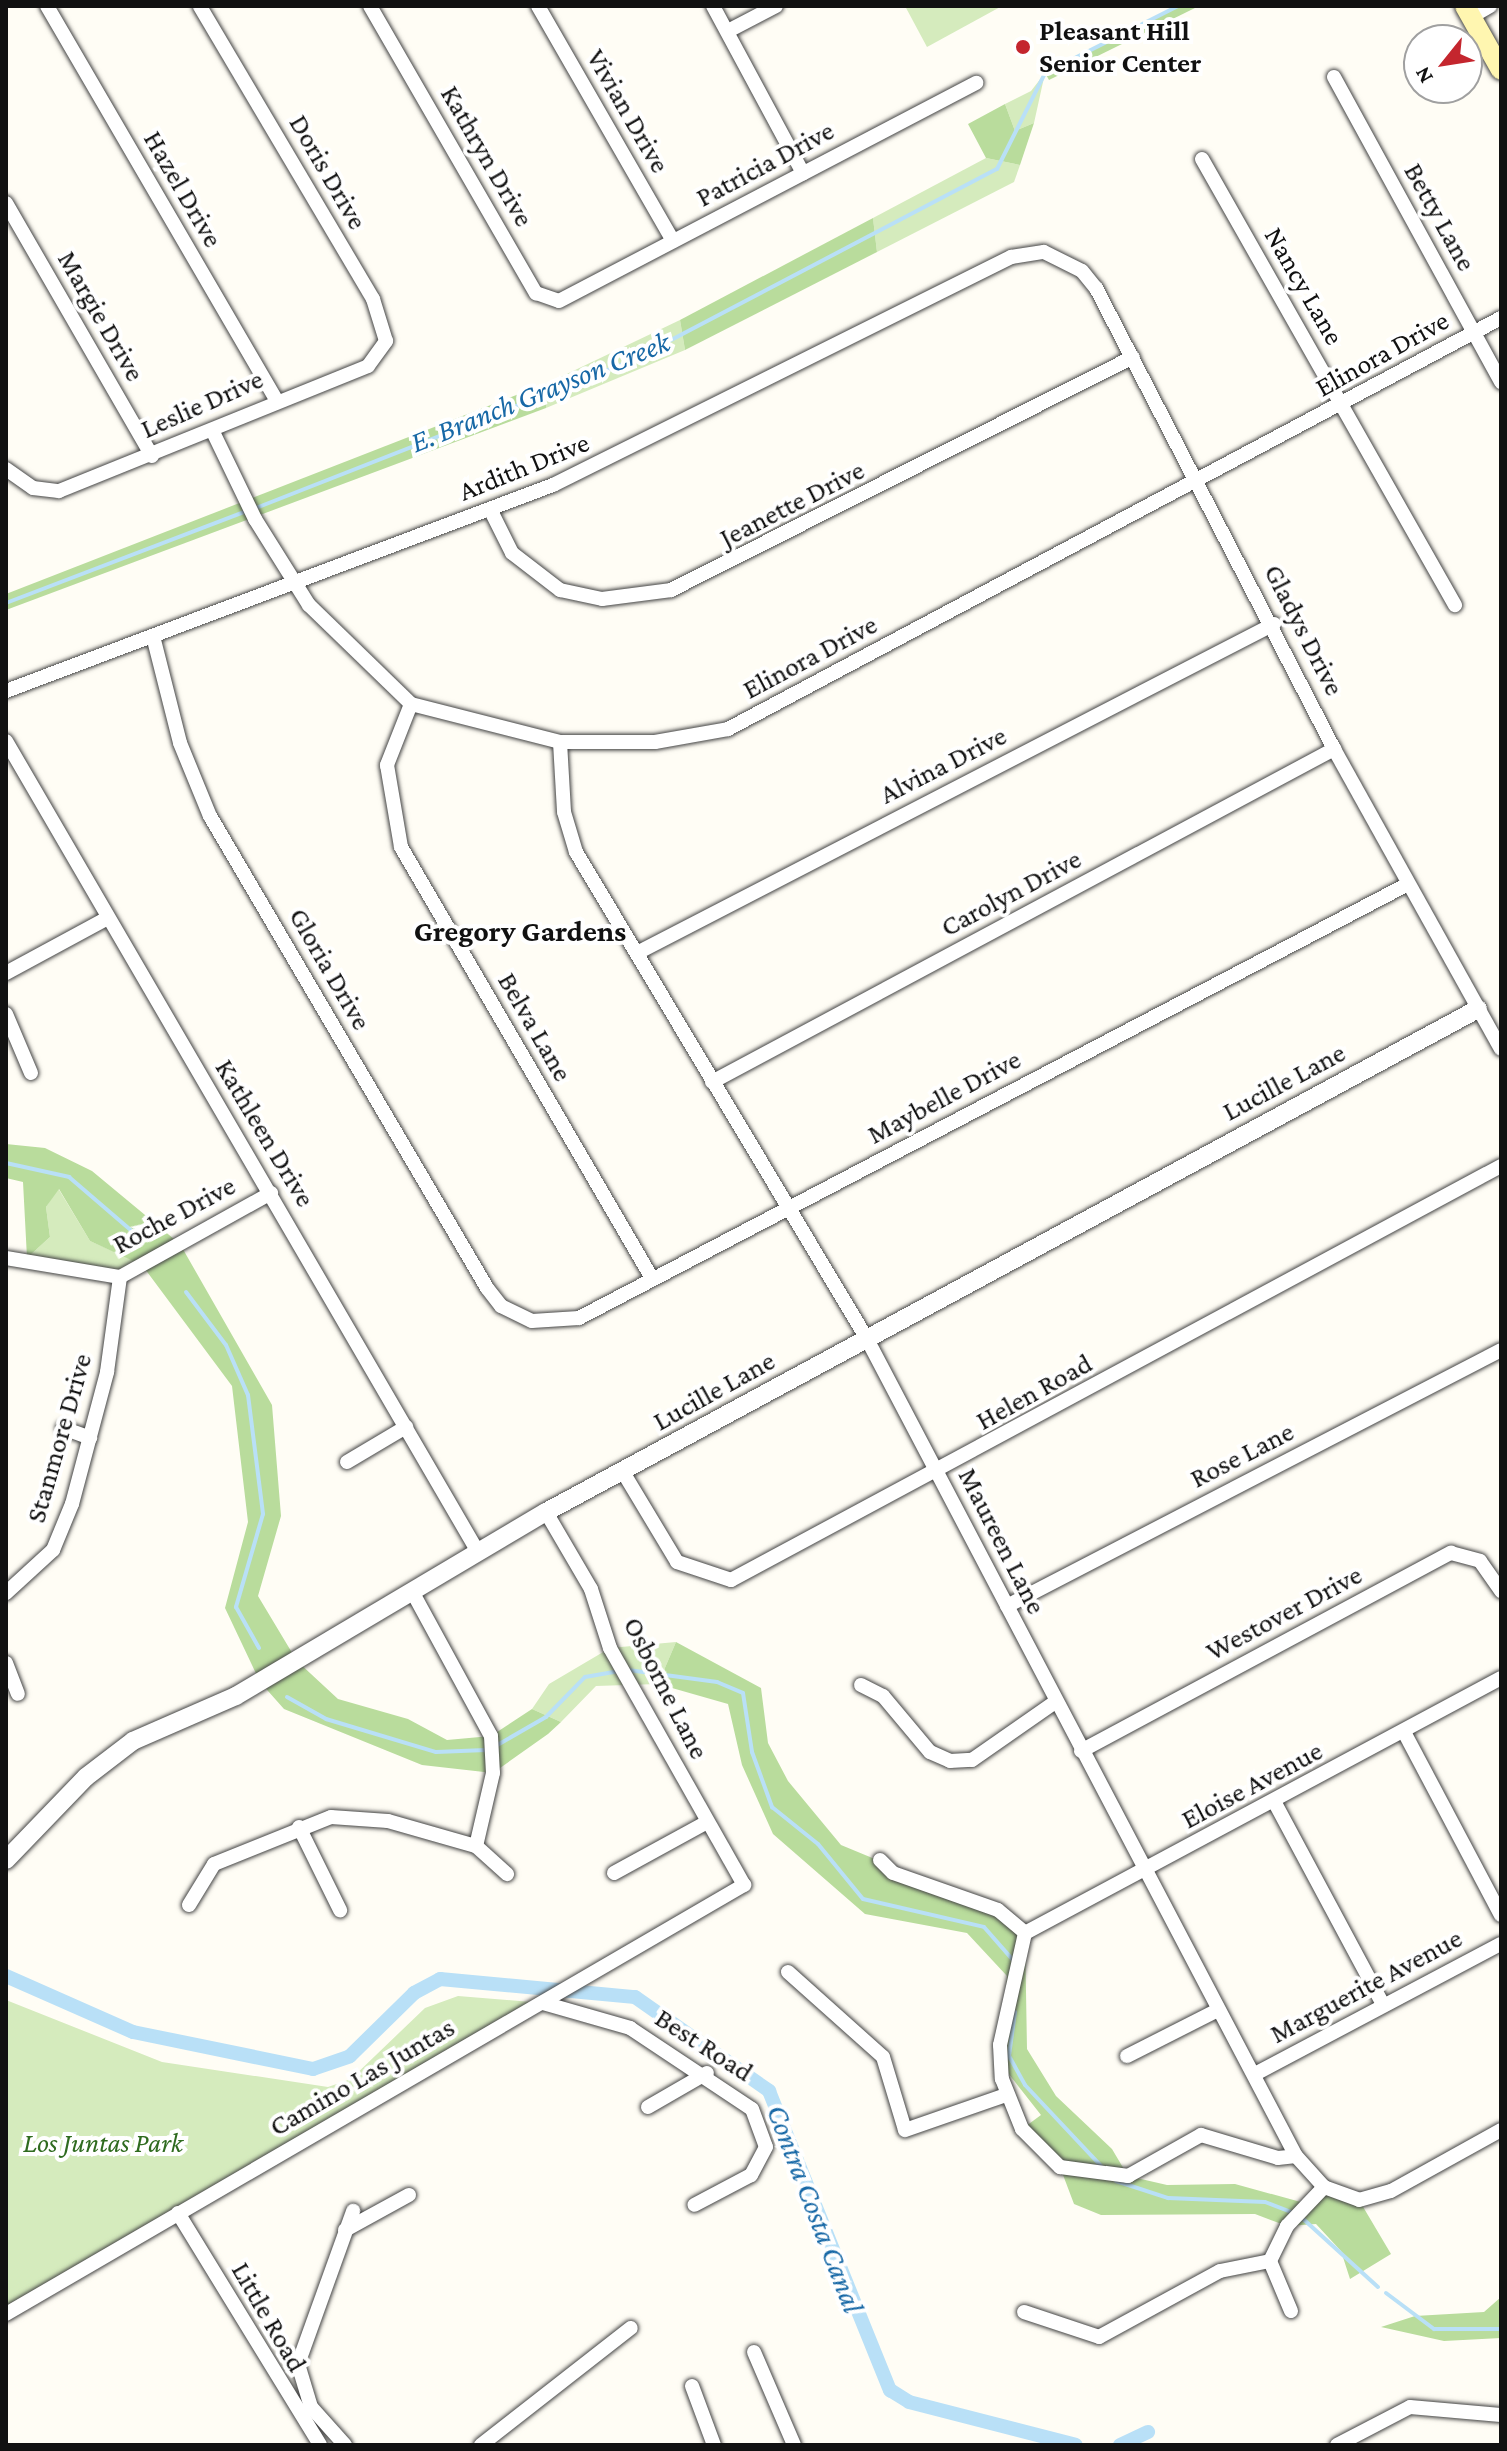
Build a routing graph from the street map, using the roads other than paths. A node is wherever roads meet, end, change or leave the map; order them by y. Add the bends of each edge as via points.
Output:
1 (47, 6) edge
2 (200, 6) edge
3 (370, 6) edge
4 (538, 6) edge
5 (713, 6) edge
6 (776, 6) edge
7 (1490, 6) edge
8 (1468, 11) edge
9 (728, 31) junction
10 (1501, 70) edge
11 (1334, 77) dead end
12 (976, 83) dead end
13 (1202, 159) dead end
14 (803, 173) junction
15 (6, 203) edge
16 (673, 241) junction
17 (1044, 252) joint
18 (578, 290) joint
19 (1501, 318) edge
20 (1473, 333) junction
21 (1133, 357) junction
22 (368, 366) joint
23 (1501, 382) edge
24 (275, 398) junction
25 (1342, 406) junction
26 (213, 432) junction
27 (152, 456) junction
28 (6, 469) edge
29 (1198, 483) junction
30 (490, 509) junction
31 (295, 585) junction
32 (1455, 605) dead end
33 (1274, 624) junction
34 (154, 640) junction
35 (6, 691) edge
36 (411, 704) junction
37 (6, 741) edge
38 (560, 742) junction
39 (1334, 749) junction
40 (1408, 884) junction
41 (106, 919) junction
42 (637, 953) junction
43 (6, 973) edge
44 (1478, 1009) junction
45 (6, 1014) edge
46 (1501, 1049) edge
47 (31, 1073) dead end
48 (712, 1082) junction
49 (1501, 1166) edge
50 (271, 1193) junction
51 (786, 1209) junction
52 (6, 1258) edge
53 (120, 1277) junction
54 (652, 1278) junction
55 (501, 1306) joint
56 (867, 1339) junction
57 (1501, 1350) edge
58 (406, 1427) junction
59 (63, 1428) dead end
60 (90, 1438) junction
61 (347, 1462) dead end
62 (623, 1472) junction
63 (939, 1474) junction
64 (546, 1512) junction
65 (478, 1552) junction
66 (1501, 1591) edge
67 (6, 1593) edge
68 (413, 1593) junction
69 (1007, 1606) junction
70 (6, 1663) edge
71 (1501, 1678) edge
72 (861, 1685) dead end
73 (18, 1694) dead end
74 (1055, 1702) junction
75 (1404, 1732) junction
76 (1081, 1751) junction
77 (1275, 1803) junction
78 (707, 1822) junction
79 (299, 1827) junction
80 (476, 1846) junction
81 (6, 1860) edge
82 (880, 1860) dead end
83 (1146, 1871) junction
84 (614, 1873) dead end
85 (507, 1874) dead end
86 (744, 1885) joint
87 (189, 1905) dead end
88 (340, 1910) dead end
89 (1501, 1915) edge
90 (1025, 1933) junction
91 (1501, 1944) edge
92 (788, 1972) dead end
93 (548, 1999) junction
94 (1383, 2004) junction
95 (1218, 2010) junction
96 (1127, 2056) dead end
97 (707, 2073) junction
98 (1255, 2074) junction
99 (1006, 2095) junction
100 (648, 2107) dead end
101 (1501, 2130) edge
102 (1296, 2156) junction
103 (1324, 2187) junction
104 (409, 2195) dead end
105 (694, 2205) dead end
106 (353, 2211) dead end
107 (178, 2213) junction
108 (345, 2230) junction
109 (1270, 2261) junction
110 (1291, 2311) dead end
111 (1024, 2312) dead end
112 (6, 2314) edge
113 (631, 2328) dead end
114 (754, 2352) dead end
115 (692, 2386) dead end
116 (1501, 2415) edge
117 (320, 2445) edge
118 (345, 2445) edge
119 (481, 2445) edge
120 (714, 2445) edge
121 (794, 2445) edge
122 (1337, 2445) edge

1 - 24 street, Hazel Drive
2 - 22 street, Doris Drive via 373,299 386,341
3 - 18 street, Kathryn Drive via 536,293 559,301
4 - 16 street, Vivian Drive
5 - 9 street
6 - 9 street
7 - 8 street
8 - 10 main road
9 - 14 street
11 - 20 street, Betty Lane
12 - 14 street, Patricia Drive
13 - 25 street, Nancy Lane
14 - 16 street, Patricia Drive
15 - 27 street, Margie Drive
16 - 18 street, Patricia Drive
17 - 21 street, Gladys Drive via 1082,271
17 - 30 street, Ardith Drive via 1011,257 614,458
19 - 20 street, Elinora Drive
20 - 23 street, Betty Lane
20 - 25 street, Elinora Drive
21 - 29 street, Gladys Drive
21 - 30 street, Jeanette Drive via 671,590 602,599 560,590 512,553
22 - 24 street, Leslie Drive
24 - 26 street, Leslie Drive
25 - 29 street, Elinora Drive
25 - 32 street, Nancy Lane
26 - 27 street, Leslie Drive
26 - 31 street via 255,519
27 - 28 street, Leslie Drive via 59,491 33,488
29 - 33 street, Gladys Drive
29 - 38 street, Elinora Drive via 728,729 655,742
30 - 31 street, Ardith Drive
31 - 34 street, Ardith Drive
31 - 36 street
33 - 39 street, Gladys Drive
33 - 42 street, Alvina Drive
34 - 35 street, Ardith Drive
34 - 55 street, Gloria Drive via 180,743 210,816
36 - 38 street, Elinora Drive
36 - 54 street, Belva Lane via 387,765 401,847
37 - 41 street, Kathleen Drive
38 - 42 street, Maureen Lane via 569,835
39 - 40 street, Gladys Drive
39 - 48 street, Carolyn Drive
40 - 44 street, Gladys Drive
40 - 51 street, Maybelle Drive
41 - 43 street
41 - 50 street, Kathleen Drive
42 - 48 street, Maureen Lane
44 - 46 street, Gladys Drive
44 - 56 street, Lucille Lane
45 - 47 street
48 - 51 street, Maureen Lane
49 - 63 street, Helen Road
50 - 53 street, Roche Drive
50 - 58 street, Kathleen Drive
51 - 54 street, Maybelle Drive
51 - 56 street, Maureen Lane
52 - 53 street, Roche Drive
53 - 60 street, Stanmore Drive via 121,1301
54 - 55 street, Maybelle Drive via 556,1324
56 - 62 street, Lucille Lane
56 - 63 street, Maureen Lane
57 - 69 street, Rose Lane
58 - 61 street
58 - 65 street, Kathleen Drive
59 - 60 street
60 - 67 street, Stanmore Drive via 53,1550
62 - 63 street, Helen Road via 677,1562 731,1580
62 - 64 street, Lucille Lane
63 - 69 street, Maureen Lane
64 - 65 street, Lucille Lane
64 - 78 street, Osborne Lane via 591,1589 610,1648
65 - 68 street, Lucille Lane
66 - 76 street, Westover Drive via 1480,1561 1451,1553
68 - 80 street via 491,1736 493,1773
68 - 81 street, Lucille Lane via 236,1696 133,1741 86,1777
69 - 74 street, Maureen Lane
70 - 73 street
71 - 75 street, Eloise Avenue
72 - 74 street via 883,1696 930,1752 950,1761 972,1760
74 - 76 street, Maureen Lane
75 - 77 street, Eloise Avenue
75 - 89 street
76 - 83 street, Maureen Lane
77 - 83 street, Eloise Avenue
77 - 94 street
78 - 84 street
78 - 86 street, Osborne Lane
79 - 80 street via 352,1816
79 - 87 street via 214,1864
79 - 88 street
80 - 85 street
82 - 90 street via 893,1873 998,1910
83 - 90 street, Eloise Avenue
83 - 95 street, Maureen Lane
86 - 93 street, Camino Las Juntas
90 - 99 street via 1000,2045
91 - 94 street, Marguerite Avenue
92 - 99 street via 883,2057 905,2130
93 - 97 street, Best Road via 612,2019
93 - 107 street, Camino Las Juntas
94 - 98 street, Marguerite Avenue
95 - 96 street
95 - 98 street, Maureen Lane
97 - 100 street
97 - 105 street, Best Road via 752,2109 766,2147 751,2175
98 - 102 street, Maureen Lane
99 - 102 street via 1042,2151 1060,2167 1089,2176 1128,2176 1201,2135 1278,2158
101 - 103 street via 1374,2198 1343,2199
102 - 103 street, Maureen Lane
103 - 109 street via 1287,2226
104 - 108 street
106 - 108 street
107 - 112 street, Camino Las Juntas
107 - 117 street, Little Road
108 - 118 street via 304,2340 301,2382 311,2407
109 - 110 street
109 - 111 street via 1220,2271 1099,2337
113 - 119 street
114 - 121 street
115 - 120 street
116 - 122 street via 1410,2407

